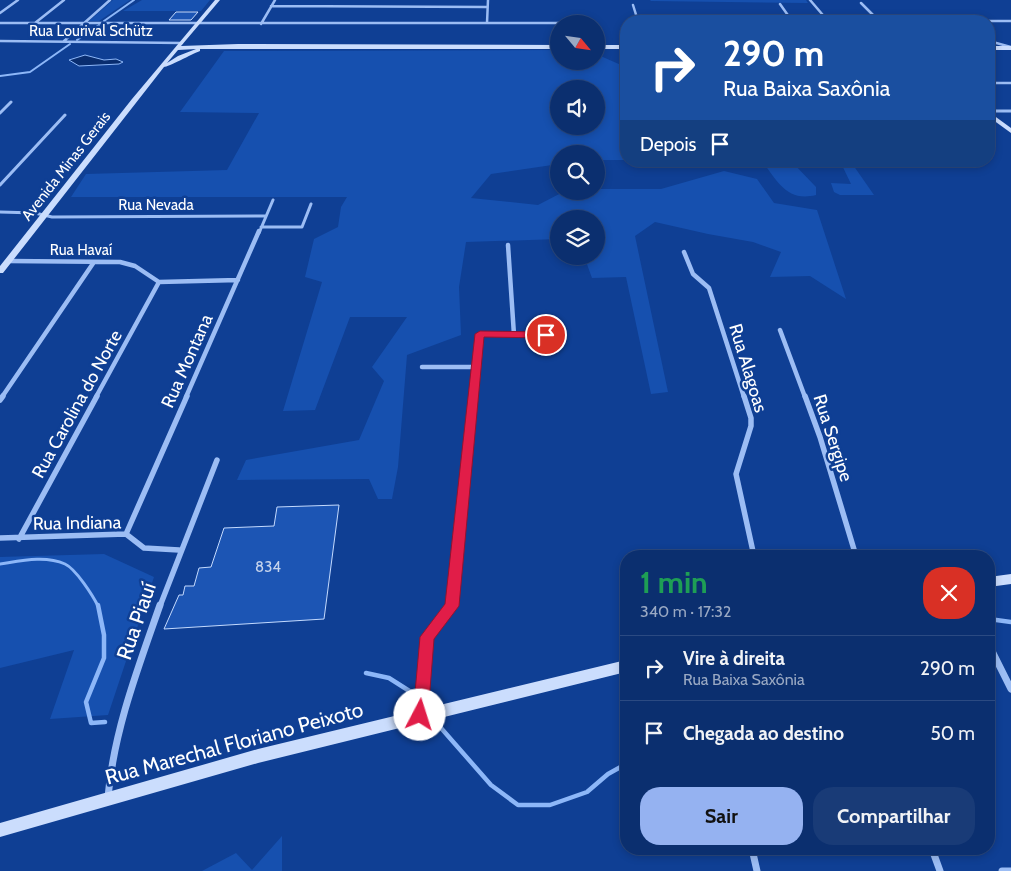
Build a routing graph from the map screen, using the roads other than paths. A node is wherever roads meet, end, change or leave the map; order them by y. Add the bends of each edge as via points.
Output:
1 (18, 0) edge
2 (64, 0) edge
3 (110, 0) edge
4 (218, 0) edge
5 (275, 0) edge
6 (488, 0) edge
7 (810, 0) edge
8 (861, 3) dead end
9 (780, 4) dead end
10 (633, 5) dead end
11 (271, 6) junction
12 (487, 7) junction
13 (0, 13) edge
14 (636, 15) edge
15 (788, 15) edge
16 (823, 15) edge
17 (873, 15) edge
18 (995, 21) edge
19 (1011, 21) edge
20 (0, 23) edge
21 (36, 23) junction
22 (84, 23) junction
23 (487, 23) junction
24 (550, 23) edge
25 (197, 24) junction
26 (261, 24) junction
27 (0, 41) edge
28 (64, 42) junction
29 (995, 43) edge
30 (550, 47) edge
31 (605, 47) edge
32 (620, 47) edge
33 (179, 48) junction
34 (209, 48) junction
35 (995, 48) edge
36 (1011, 48) edge
37 (192, 51) junction
38 (164, 68) junction
39 (152, 78) junction
40 (995, 83) edge
41 (1011, 83) edge
42 (11, 102) dead end
43 (1011, 111) edge
44 (995, 112) edge
45 (0, 113) edge
46 (65, 115) dead end
47 (995, 117) edge
48 (1011, 131) edge
49 (0, 185) edge
50 (273, 200) dead end
51 (311, 204) dead end
52 (0, 212) edge
53 (45, 215) junction
54 (266, 216) junction
55 (262, 227) junction
56 (508, 245) dead end
57 (684, 252) dead end
58 (8, 261) junction
59 (94, 262) junction
60 (0, 271) edge
61 (238, 280) junction
62 (159, 282) junction
63 (780, 330) dead end
64 (514, 334) junction
65 (561, 335) dead end
66 (476, 366) junction
67 (422, 367) dead end
68 (0, 400) edge
69 (217, 460) dead end
70 (126, 534) junction
71 (0, 538) edge
72 (19, 539) junction
73 (179, 550) junction
74 (753, 550) edge
75 (854, 550) edge
76 (1011, 578) edge
77 (995, 581) edge
78 (995, 657) edge
79 (620, 667) edge
80 (1011, 689) edge
81 (420, 715) junction
82 (108, 800) junction
83 (0, 830) edge
84 (753, 855) edge
85 (934, 855) edge
86 (1011, 870) edge
87 (757, 871) edge
88 (940, 871) edge
89 (1002, 871) edge

1 - 13 street
2 - 21 street
3 - 22 street
4 - 25 main road, Avenida Minas Gerais
5 - 11 street
6 - 12 street
7 - 16 street
8 - 17 street
9 - 15 street
10 - 14 street
11 - 12 street
11 - 26 street
12 - 23 street
18 - 19 street
20 - 21 street
21 - 22 street
22 - 25 street
22 - 28 street
23 - 24 street
23 - 26 street
25 - 26 street
25 - 33 main road, Avenida Minas Gerais
27 - 28 street, Rua Lourival Schütz
28 - 33 street, Rua Lourival Schütz
29 - 36 street
30 - 34 main road
31 - 32 main road
33 - 34 main road
33 - 37 main road
33 - 38 main road, Avenida Minas Gerais
33 - 39 main road, Avenida Minas Gerais
34 - 37 main road
35 - 36 main road
37 - 38 main road
38 - 39 main road, Avenida Minas Gerais
39 - 53 main road, Avenida Minas Gerais
40 - 41 street
42 - 45 street
43 - 44 street
46 - 49 street
47 - 48 main road
50 - 54 street, Rua Montana
51 - 55 street via 302,227
52 - 53 street, Rua Nevada
53 - 54 street, Rua Nevada
53 - 58 main road, Avenida Minas Gerais
54 - 55 street, Rua Montana
55 - 61 street, Rua Montana
56 - 64 street
57 - 74 street, Rua Alagoas via 693,274 709,288 751,418 750,435 736,474
58 - 59 street, Rua Havaí
58 - 60 main road, Avenida Minas Gerais
59 - 62 street, Rua Havaí via 120,262 135,266
59 - 68 street
61 - 62 street
61 - 70 street, Rua Montana
62 - 72 street, Rua Carolina do Norte
63 - 75 street, Rua Sergipe via 820,437
64 - 65 street
64 - 66 street via 480,334
66 - 67 street
66 - 81 street via 452,606 427,637
69 - 73 street, Rua Piauí
70 - 72 street, Rua Indiana
70 - 73 street, Rua Indiana via 138,547 146,550
71 - 72 street, Rua Indiana
73 - 82 street, Rua Piauí via 116,734
76 - 77 main road
78 - 80 street
79 - 81 main road, Rua Marechal Floriano Peixoto
81 - 82 main road, Rua Marechal Floriano Peixoto via 258,756
82 - 83 main road, Rua Marechal Floriano Peixoto
84 - 87 street
85 - 88 street
86 - 89 street

